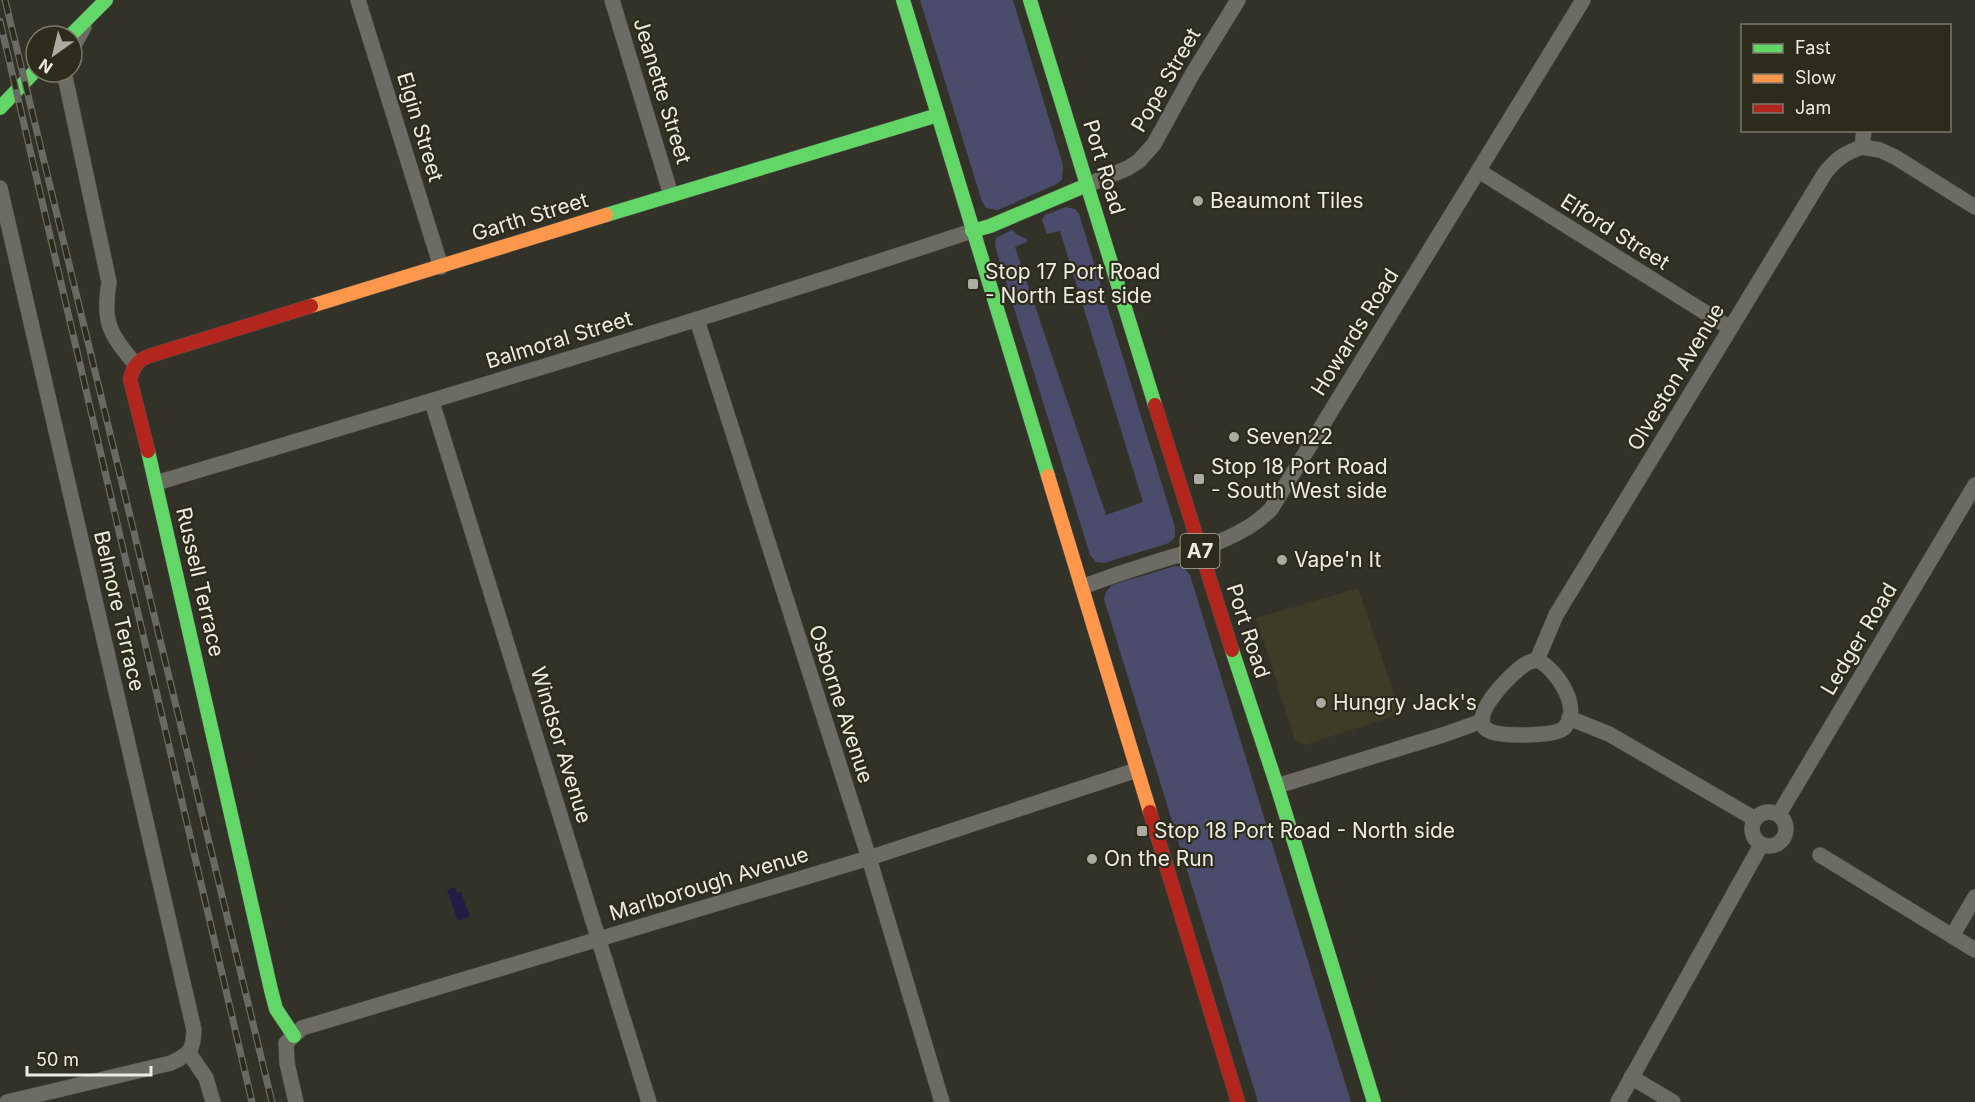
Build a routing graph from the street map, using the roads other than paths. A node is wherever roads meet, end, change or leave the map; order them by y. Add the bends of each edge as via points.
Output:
1 (105, 0) edge
2 (358, 0) edge
3 (612, 0) edge
4 (903, 0) edge
5 (1030, 0) edge
6 (1238, 0) edge
7 (1583, 0) edge
8 (90, 17) junction
9 (83, 24) edge
10 (84, 28) edge
11 (24, 83) edge
12 (66, 84) edge
13 (0, 108) edge
14 (938, 115) junction
15 (1863, 132) edge
16 (1862, 147) junction
17 (1479, 171) junction
18 (1087, 185) junction
19 (0, 188) edge
20 (672, 195) junction
21 (1975, 207) edge
22 (972, 231) junction
23 (441, 267) junction
24 (697, 320) junction
25 (1730, 328) junction
26 (135, 364) junction
27 (432, 402) junction
28 (156, 483) junction
29 (1974, 490) edge
30 (1199, 549) junction
31 (1082, 587) junction
32 (1537, 660) junction
33 (1569, 718) junction
34 (1482, 721) junction
35 (1137, 770) junction
36 (1277, 786) junction
37 (1779, 814) junction
38 (1755, 819) junction
39 (1761, 844) junction
40 (1820, 855) dead end
41 (868, 858) junction
42 (1975, 897) edge
43 (1952, 936) junction
44 (599, 938) junction
45 (1975, 950) edge
46 (294, 1036) junction
47 (191, 1049) junction
48 (1631, 1077) junction
49 (7, 1102) edge
50 (213, 1102) edge
51 (296, 1102) edge
52 (649, 1102) edge
53 (942, 1102) edge
54 (1239, 1102) edge
55 (1374, 1102) edge
56 (1618, 1102) edge
57 (1672, 1102) edge

1 - 8 main road
2 - 23 street, Elgin Street
3 - 20 street, Jeanette Street
4 - 14 main road
5 - 18 main road, Port Road / A7
6 - 18 street, Pope Street via 1154,144 1140,161
7 - 17 street, Howards Road
8 - 9 main road
8 - 10 street
11 - 13 main road
12 - 26 street via 109,282 105,303 109,328
14 - 20 main road, Garth Street
14 - 22 main road
15 - 16 street
16 - 21 street via 1895,157
16 - 25 street, Olveston Avenue via 1835,160 1825,173
17 - 25 street, Elford Street
17 - 30 street, Howards Road via 1271,509 1259,522
18 - 22 main road
18 - 30 main road, Port Road / A7
19 - 47 street, Belmore Terrace via 194,1030
20 - 23 main road, Garth Street
22 - 24 street, Balmoral Street
22 - 31 main road
23 - 26 main road, Garth Street via 149,356
24 - 27 street, Balmoral Street
24 - 41 street, Osborne Avenue
25 - 32 street, Olveston Avenue via 1556,615
26 - 28 main road, Russell Terrace via 130,380
27 - 28 street, Balmoral Street
27 - 44 street, Windsor Avenue
28 - 46 main road, Russell Terrace via 276,1010
29 - 37 street, Ledger Road
30 - 31 street, Howards Road
30 - 36 main road, Port Road / A7
31 - 35 main road
32 - 33 street via 1557,676 1570,702
32 - 34 street via 1521,666 1493,695
33 - 34 street via 1562,731 1549,734 1491,732
33 - 38 street via 1609,734
34 - 36 street
35 - 41 street, Marlborough Avenue
35 - 54 main road
36 - 55 main road, Port Road / A7
37 - 38 street via 1767,811
37 - 39 street via 1786,822 1785,836 1772,846
38 - 39 street via 1752,833
39 - 48 street
40 - 43 street
41 - 44 street, Marlborough Avenue
41 - 53 street, Osborne Avenue
42 - 43 street
43 - 45 street
44 - 46 street, Marlborough Avenue via 302,1028
44 - 52 street, Windsor Avenue
46 - 51 street via 286,1043
47 - 49 street via 171,1063
47 - 50 street, Belmore Terrace
48 - 56 street
48 - 57 street

